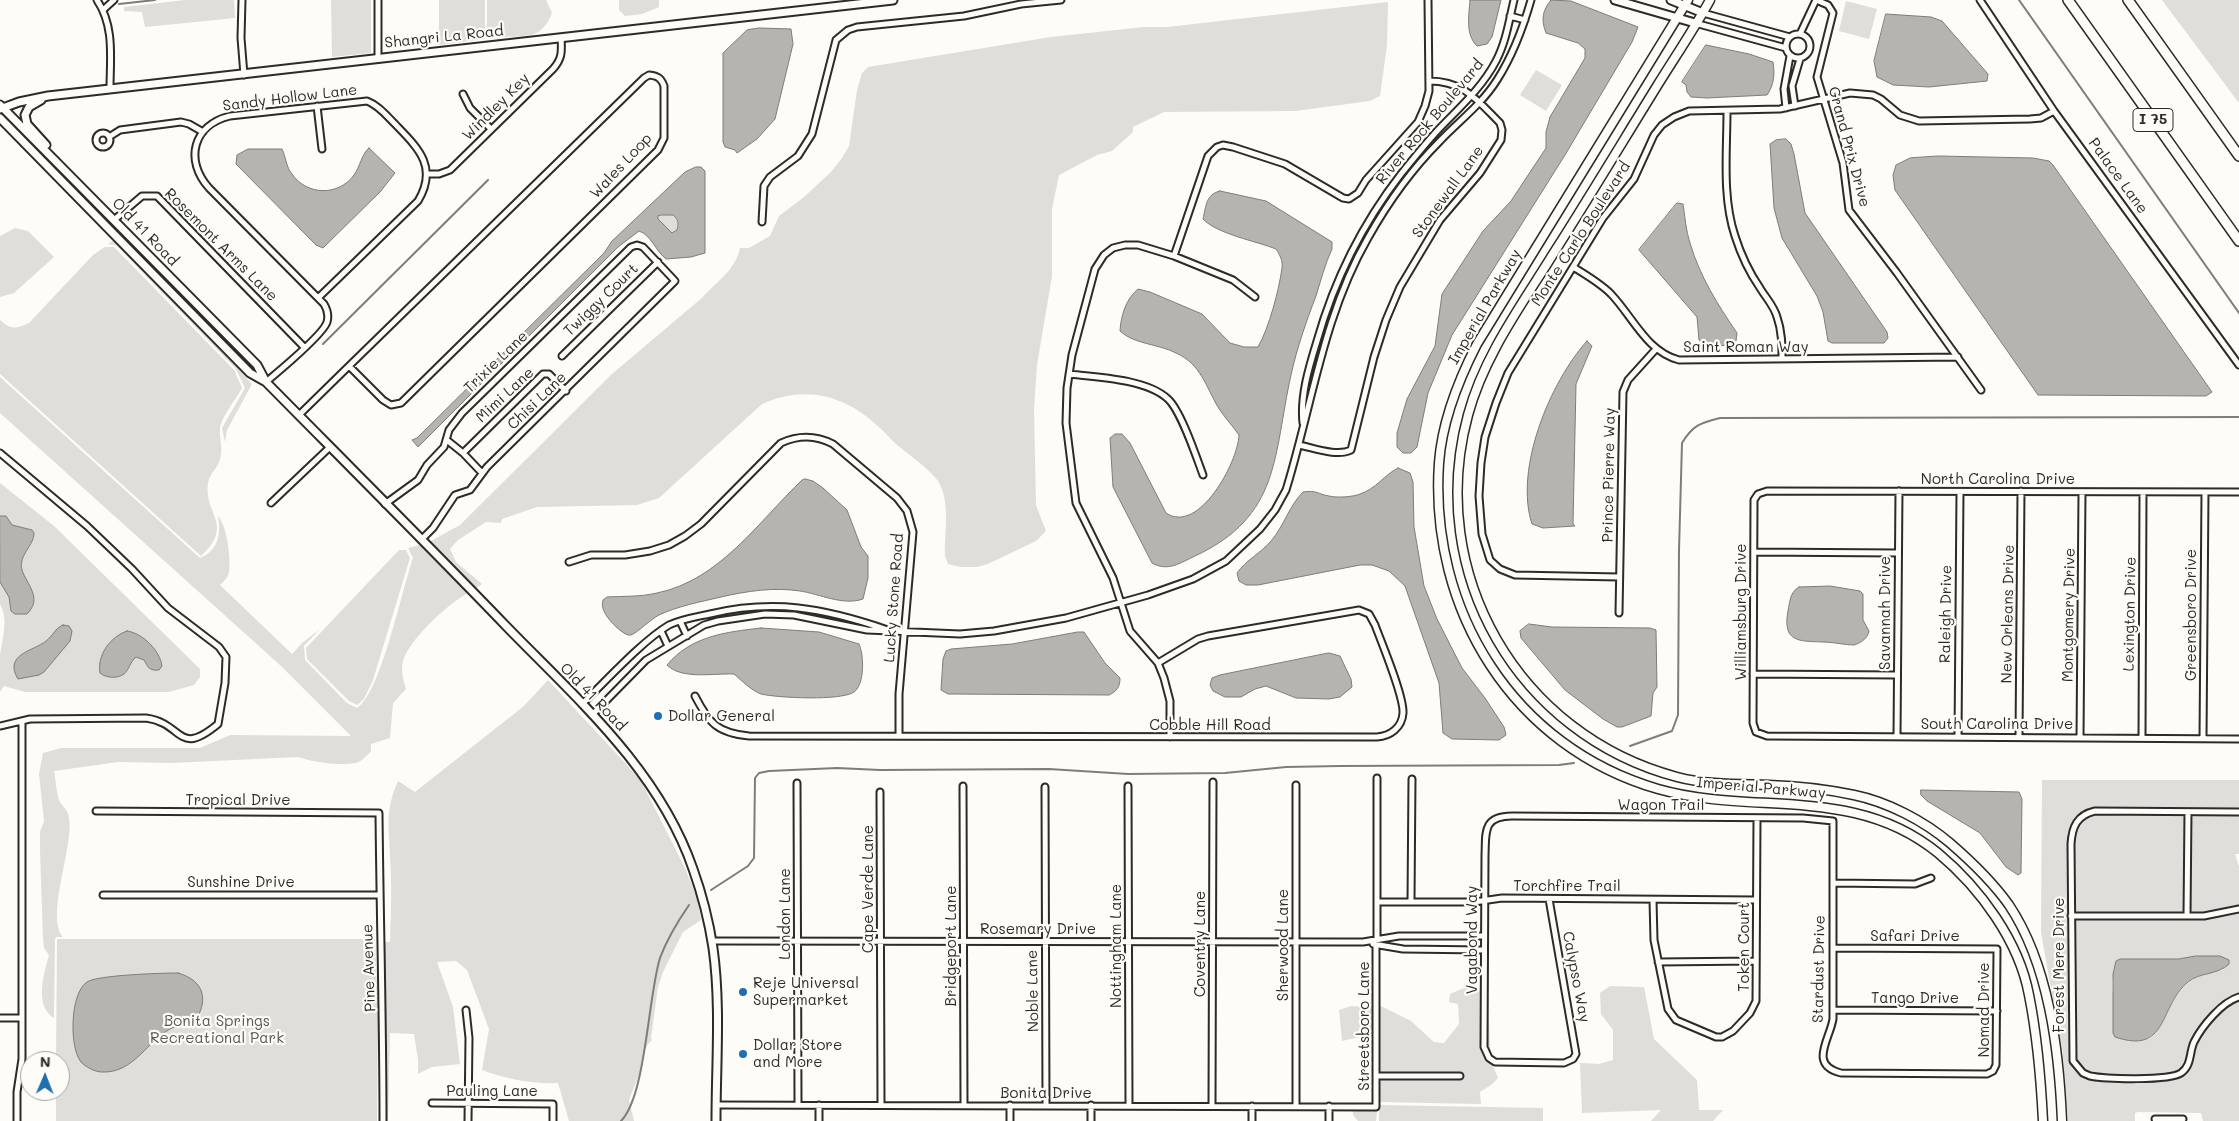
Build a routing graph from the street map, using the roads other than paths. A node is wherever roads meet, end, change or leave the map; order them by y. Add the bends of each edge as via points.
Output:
1 (97, 0) edge
2 (114, 0) edge
3 (242, 0) edge
4 (378, 0) edge
5 (893, 0) edge
6 (1061, 0) edge
7 (1428, 0) edge
8 (1514, 0) edge
9 (1530, 0) edge
10 (1615, 0) edge
11 (1671, 0) edge
12 (1710, 0) edge
13 (1816, 0) edge
14 (1980, 0) edge
15 (2068, 0) edge
16 (2128, 0) edge
17 (1686, 3) edge
18 (103, 10) junction
19 (1703, 13) junction
20 (1510, 16) junction
21 (1678, 17) junction
22 (1525, 20) junction
23 (1695, 23) junction
24 (1800, 34) junction
25 (1790, 37) junction
26 (561, 38) junction
27 (1786, 48) junction
28 (1790, 56) junction
29 (1800, 58) junction
30 (378, 59) junction
31 (244, 75) junction
32 (1429, 81) junction
33 (110, 89) junction
34 (463, 94) dead end
35 (48, 96) junction
36 (1471, 96) junction
37 (1824, 98) junction
38 (1478, 103) junction
39 (317, 106) junction
40 (1795, 106) junction
41 (1, 107) edge
42 (1786, 108) junction
43 (1727, 111) junction
44 (2054, 111) junction
45 (8, 114) junction
46 (1, 120) edge
47 (491, 129) junction
48 (203, 132) junction
49 (109, 137) dead end
50 (322, 149) dead end
51 (2239, 156) edge
52 (427, 174) junction
53 (81, 186) junction
54 (114, 220) junction
55 (762, 222) dead end
56 (2239, 240) edge
57 (1174, 256) junction
58 (658, 262) junction
59 (1573, 267) junction
60 (1254, 296) dead end
61 (318, 298) junction
62 (304, 347) junction
63 (1656, 349) junction
64 (562, 356) dead end
65 (1958, 357) junction
66 (1782, 359) junction
67 (2239, 365) edge
68 (349, 366) junction
69 (1069, 374) junction
70 (266, 382) junction
71 (1981, 390) dead end
72 (566, 391) junction
73 (299, 415) junction
74 (1303, 426) junction
75 (448, 441) junction
76 (1299, 445) junction
77 (330, 447) junction
78 (0, 453) edge
79 (463, 453) junction
80 (482, 473) junction
81 (1204, 475) dead end
82 (1899, 491) junction
83 (2021, 491) junction
84 (1960, 492) junction
85 (2082, 492) junction
86 (2143, 492) junction
87 (2205, 492) junction
88 (2239, 492) edge
89 (1758, 494) joint
90 (271, 503) dead end
91 (385, 504) junction
92 (422, 539) junction
93 (1754, 552) junction
94 (1898, 553) junction
95 (569, 562) dead end
96 (1619, 577) junction
97 (1120, 603) junction
98 (1619, 613) dead end
99 (680, 621) junction
100 (888, 630) junction
101 (661, 631) junction
102 (904, 632) junction
103 (687, 636) junction
104 (668, 646) junction
105 (1158, 663) junction
106 (1753, 674) junction
107 (1897, 675) junction
108 (696, 696) dead end
109 (582, 704) junction
110 (592, 714) junction
111 (22, 721) junction
112 (0, 726) edge
113 (1756, 732) joint
114 (900, 736) junction
115 (1897, 736) junction
116 (1170, 737) junction
117 (1958, 737) junction
118 (2019, 737) junction
119 (2080, 738) junction
120 (2142, 738) junction
121 (2203, 738) junction
122 (2239, 739) edge
123 (1378, 778) dead end
124 (1412, 779) dead end
125 (1213, 782) dead end
126 (797, 783) dead end
127 (1296, 785) dead end
128 (963, 786) dead end
129 (1128, 786) dead end
130 (1045, 787) dead end
131 (880, 792) dead end
132 (96, 811) dead end
133 (2188, 812) junction
134 (2239, 812) edge
135 (379, 814) joint
136 (1757, 818) junction
137 (1490, 822) joint
138 (1833, 822) joint
139 (1931, 878) dead end
140 (1834, 883) junction
141 (103, 894) dead end
142 (379, 895) junction
143 (1485, 899) junction
144 (1549, 899) junction
145 (1653, 900) junction
146 (1756, 900) junction
147 (1411, 901) junction
148 (1377, 902) junction
149 (2239, 909) edge
150 (2072, 916) junction
151 (2187, 916) junction
152 (1484, 936) junction
153 (712, 941) junction
154 (797, 941) junction
155 (880, 941) junction
156 (964, 942) junction
157 (1044, 942) junction
158 (1128, 942) junction
159 (1295, 942) junction
160 (1376, 942) junction
161 (1212, 943) junction
162 (1834, 948) junction
163 (1997, 949) joint
164 (1484, 950) junction
165 (1756, 961) junction
166 (1658, 962) junction
167 (2239, 997) edge
168 (466, 1010) dead end
169 (1833, 1010) junction
170 (1997, 1011) junction
171 (0, 1018) edge
172 (22, 1018) junction
173 (1489, 1058) joint
174 (1993, 1071) joint
175 (1376, 1076) junction
176 (1460, 1076) dead end
177 (432, 1104) dead end
178 (468, 1104) junction
179 (798, 1104) junction
180 (716, 1105) junction
181 (819, 1105) junction
182 (881, 1105) junction
183 (964, 1105) junction
184 (1046, 1105) junction
185 (1010, 1106) junction
186 (1091, 1106) junction
187 (1129, 1106) junction
188 (1212, 1106) junction
189 (1252, 1106) junction
190 (1296, 1106) junction
191 (1329, 1106) junction
192 (1376, 1107) joint
193 (2155, 1119) dead end
194 (2183, 1119) dead end
195 (2170, 1120) edge
196 (17, 1121) edge
197 (383, 1121) edge
198 (468, 1121) edge
199 (553, 1121) edge
200 (716, 1121) edge
201 (819, 1121) edge
202 (1010, 1121) edge
203 (1091, 1121) edge
204 (1252, 1121) edge
205 (1329, 1121) edge
206 (2043, 1121) edge
207 (2062, 1121) edge

1 - 18 street
2 - 18 street
3 - 31 street
4 - 30 street
5 - 26 street, Shangri La Road
6 - 55 street via 964,16 857,27 841,34 833,47 808,143 764,186
7 - 32 street
8 - 20 street, River Rock Boulevard
9 - 22 street, River Rock Boulevard
10 - 21 street
11 - 17 street
12 - 19 main road, Imperial Parkway
13 - 24 street
13 - 37 street, Grand Prix Drive via 1828,5 1833,13 1817,74
14 - 44 street, Palace Lane
15 - 56 highway, I 75
16 - 51 highway
17 - 19 street
17 - 21 main road, Imperial Parkway
18 - 33 street via 110,28
19 - 23 main road, Imperial Parkway
19 - 25 street
20 - 22 street
20 - 36 street, River Rock Boulevard via 1495,64
21 - 23 street
21 - 206 main road, Imperial Parkway via 1491,320 1458,382 1439,461 1442,543 1450,580 1464,619 1483,656 1507,690 1548,731 1594,761 1656,788 1695,798 1822,806 1855,812 1898,828 1936,852 1993,911 2017,957 2029,994
22 - 38 street, River Rock Boulevard via 1496,81
23 - 27 street
23 - 207 main road, Imperial Parkway via 1524,300 1482,376 1468,414 1459,459 1457,504 1462,550 1473,591 1490,630 1510,662 1537,695 1564,720 1598,744 1635,763 1679,777 1726,784 1818,788 1860,796 1901,811 1931,829 1978,867 2010,906 2032,949 2040,973 2056,1052
24 - 25 street
24 - 29 street via 1809,40 1811,48
25 - 27 street
26 - 30 street, Shangri La Road
26 - 47 street, Windley Key via 562,54 557,65
27 - 28 street
28 - 29 street
28 - 42 street via 1784,89
29 - 40 street via 1792,86
30 - 31 street, Shangri La Road
31 - 33 street, Shangri La Road
32 - 36 street via 1454,84
32 - 57 street via 1425,106 1418,122 1358,193 1349,199 1273,159 1223,145 1217,147 1208,156
33 - 35 street, Shangri La Road
34 - 47 street via 470,108
35 - 41 street, Shangri La Road
35 - 53 street via 28,107 26,124 72,170
36 - 38 street
36 - 74 street, River Rock Boulevard via 1424,144 1375,210 1355,244 1332,295 1314,350 1302,405
37 - 40 street, Monte Carlo Boulevard
37 - 44 street, Monte Carlo Boulevard via 1850,93 1873,95 1900,115 1919,121 2030,119 2041,118
37 - 65 street, Grand Prix Drive via 1843,163 1849,210
38 - 74 street, River Rock Boulevard via 1413,171 1367,238 1332,321
38 - 76 street, Stonewall Lane via 1500,123 1501,140 1480,172 1440,220 1400,287 1374,357 1354,445 1345,453
39 - 48 street, Sandy Hollow Lane via 230,116 213,123
39 - 50 street
39 - 52 street, Sandy Hollow Lane via 361,101 372,103 418,148
40 - 42 street, Monte Carlo Boulevard
41 - 45 street, Old 41 Road
42 - 43 street, Monte Carlo Boulevard
43 - 59 street, Monte Carlo Boulevard via 1690,111 1662,125 1634,179 1606,213
43 - 66 street via 1729,213 1746,264 1777,317
44 - 67 street, Palace Lane
45 - 46 street
45 - 53 street, Old 41 Road
46 - 70 street, Old 41 Road via 250,373
47 - 52 street, Windley Key via 450,170
48 - 49 street via 181,122 120,130
48 - 61 street via 195,158 203,181
52 - 61 street via 418,200
53 - 54 street, Old 41 Road
54 - 62 street, Rosemont Arms Lane via 142,196 157,196
54 - 70 street, Old 41 Road via 257,365
57 - 60 street via 1233,280
57 - 69 street via 1132,244 1113,248 1104,255 1092,276
58 - 64 street, Twiggy Court
58 - 72 street, Chisi Lane via 675,281
58 - 75 street, Trixie Lane via 637,244 462,413 449,430
59 - 63 street, Saint Roman Way via 1612,295
59 - 96 street, Monte Carlo Boulevard via 1508,373 1496,403 1481,462 1482,534 1490,560 1500,569 1515,575
61 - 62 street via 327,309 328,321
62 - 70 street
63 - 66 street, Saint Roman Way via 1679,360
63 - 96 street, Prince Pierre Way via 1628,380 1623,392
65 - 66 street, Saint Roman Way
65 - 71 street, Grand Prix Drive
68 - 68 street, Wales Loop via 644,78 649,75 662,79 664,138 658,150 401,403 391,405 382,400
68 - 73 street, Wales Loop
69 - 81 street via 1119,380 1162,394 1175,407
69 - 97 street via 1066,423 1075,499 1113,578
70 - 73 street, Old 41 Road
72 - 79 street, Mimi Lane via 549,374 543,374
72 - 80 street, Chisi Lane
73 - 77 street, Old 41 Road
74 - 76 street, River Rock Boulevard
75 - 79 street
75 - 91 street, Trixie Lane via 418,480
76 - 97 street, River Rock Boulevard via 1286,490 1275,510 1226,561 1192,579
77 - 90 street
77 - 91 street, Old 41 Road
78 - 111 street via 87,526 168,608 219,647 226,657 226,683 218,724 201,738 180,737 165,723 146,718
79 - 80 street
80 - 92 street, Chisi Lane via 470,490 455,494
82 - 84 street, North Carolina Drive
82 - 89 street, North Carolina Drive via 1767,491
82 - 94 street, Savannah Drive
83 - 84 street, North Carolina Drive
83 - 85 street, North Carolina Drive
83 - 118 street, New Orleans Drive
84 - 117 street, Raleigh Drive
85 - 86 street, North Carolina Drive
85 - 119 street, Montgomery Drive
86 - 87 street, North Carolina Drive
86 - 120 street, Lexington Drive
87 - 88 street, North Carolina Drive
87 - 121 street, Greensboro Drive
89 - 93 street, Williamsburg Drive via 1754,500
91 - 92 street, Old 41 Road
92 - 109 street, Old 41 Road
93 - 94 street
93 - 106 street, Williamsburg Drive
94 - 107 street, Savannah Drive
95 - 102 street, Lucky Stone Road via 591,554 636,554 669,545 701,524 781,443 796,438 816,438 836,447 897,498 906,511 913,538
96 - 98 street, Prince Pierre Way
97 - 102 street, River Rock Boulevard via 1066,618 994,630 953,634
97 - 105 street via 1130,631
99 - 100 street, River Rock Boulevard via 769,605 808,608
99 - 101 street, River Rock Boulevard
99 - 103 street
100 - 102 street, River Rock Boulevard
100 - 103 street, River Rock Boulevard via 867,630 820,619 765,614 718,621
101 - 104 street
101 - 109 street, River Rock Boulevard
102 - 114 street, Lucky Stone Road via 899,694
103 - 104 street, River Rock Boulevard
104 - 110 street, River Rock Boulevard via 646,660
105 - 116 street via 1169,694
105 - 116 street, Cobble Hill Road via 1208,636 1359,610 1369,614 1375,625 1402,708 1402,719 1397,728 1383,736
106 - 107 street
106 - 113 street, Williamsburg Drive
107 - 115 street, Savannah Drive
108 - 114 street, Cobble Hill Road via 708,720 733,734
109 - 110 street, Old 41 Road
110 - 153 street, Old 41 Road via 640,770 676,832 693,868
111 - 112 street
111 - 172 street
113 - 115 street, South Carolina Drive via 1767,736
114 - 116 street, Cobble Hill Road
115 - 117 street, South Carolina Drive
117 - 118 street, South Carolina Drive
118 - 119 street, South Carolina Drive
119 - 120 street, South Carolina Drive
120 - 121 street, South Carolina Drive
121 - 122 street, South Carolina Drive
123 - 148 street, Streetsboro Lane
124 - 147 street
125 - 161 street, Coventry Lane
126 - 154 street, London Lane
127 - 159 street, Sherwood Lane
128 - 156 street, Bridgeport Lane
129 - 158 street, Nottingham Lane
130 - 157 street, Noble Lane
131 - 155 street, Cape Verde Lane
132 - 135 street, Tropical Drive
133 - 134 street, Forest Mere Drive
133 - 150 street, Forest Mere Drive via 2095,811 2082,816 2073,827 2072,834
133 - 151 street
135 - 142 street, Pine Avenue
136 - 137 street, Wagon Trail via 1502,816
136 - 138 street, Wagon Trail
136 - 146 street, Token Court
137 - 143 street, Vagabond Way via 1486,829
138 - 140 street, Stardust Drive
139 - 140 street via 1915,884
140 - 162 street, Stardust Drive
141 - 142 street, Sunshine Drive
142 - 197 street, Pine Avenue
143 - 144 street, Torchfire Trail
143 - 147 street, Torchfire Trail via 1474,902
143 - 152 street, Vagabond Way
144 - 145 street, Torchfire Trail
144 - 173 street, Calypso Way via 1576,1048 1573,1059 1564,1063 1519,1063 1495,1062
145 - 146 street, Torchfire Trail
145 - 166 street, Token Court
146 - 165 street, Token Court
147 - 148 street, Torchfire Trail
148 - 160 street, Streetsboro Lane
149 - 151 street
150 - 151 street
150 - 167 street, Forest Mere Drive via 2072,1053 2073,1061 2082,1073 2097,1077 2176,1075 2187,1067 2194,1042 2217,1011
152 - 160 street, Rosemary Drive via 1399,936
152 - 164 street, Vagabond Way
153 - 154 street, Rosemary Drive
153 - 180 street, Old 41 Road
154 - 155 street, Rosemary Drive
154 - 179 street, London Lane
155 - 156 street, Rosemary Drive
155 - 182 street, Cape Verde Lane
156 - 157 street, Rosemary Drive
156 - 183 street, Bridgeport Lane
157 - 158 street, Rosemary Drive
157 - 184 street, Noble Lane
158 - 161 street, Rosemary Drive
158 - 187 street, Nottingham Lane
159 - 160 street, Rosemary Drive
159 - 161 street, Rosemary Drive
159 - 190 street, Sherwood Lane
160 - 164 street, Rosemary Drive via 1403,949
160 - 175 street, Streetsboro Lane
161 - 188 street, Coventry Lane
162 - 163 street, Safari Drive
162 - 169 street, Stardust Drive
163 - 170 street, Nomad Drive
164 - 173 street, Vagabond Way via 1484,1047
165 - 166 street
165 - 166 street, Token Court via 1754,1008 1733,1031 1722,1037 1703,1032 1671,1015
168 - 178 street
169 - 170 street, Tango Drive
169 - 174 street, Stardust Drive via 1832,1025 1822,1056 1829,1068 1835,1071 1988,1074
170 - 174 street, Nomad Drive via 1996,1065
171 - 172 street
172 - 196 street
175 - 176 street
175 - 192 street, Streetsboro Lane
177 - 178 street, Pauling Lane
178 - 198 street
178 - 199 street, Pauling Lane via 553,1104
179 - 180 street, Bonita Drive
179 - 181 street, Bonita Drive
180 - 200 street, Old 41 Road
181 - 182 street, Bonita Drive
181 - 201 street
182 - 183 street, Bonita Drive
183 - 185 street, Bonita Drive
184 - 185 street, Bonita Drive
184 - 186 street, Bonita Drive
185 - 202 street
186 - 187 street, Bonita Drive
186 - 203 street
187 - 188 street, Bonita Drive
188 - 189 street, Bonita Drive
189 - 190 street, Bonita Drive
189 - 204 street
190 - 191 street, Bonita Drive
191 - 192 street, Bonita Drive
191 - 205 street
193 - 195 street
194 - 195 street

